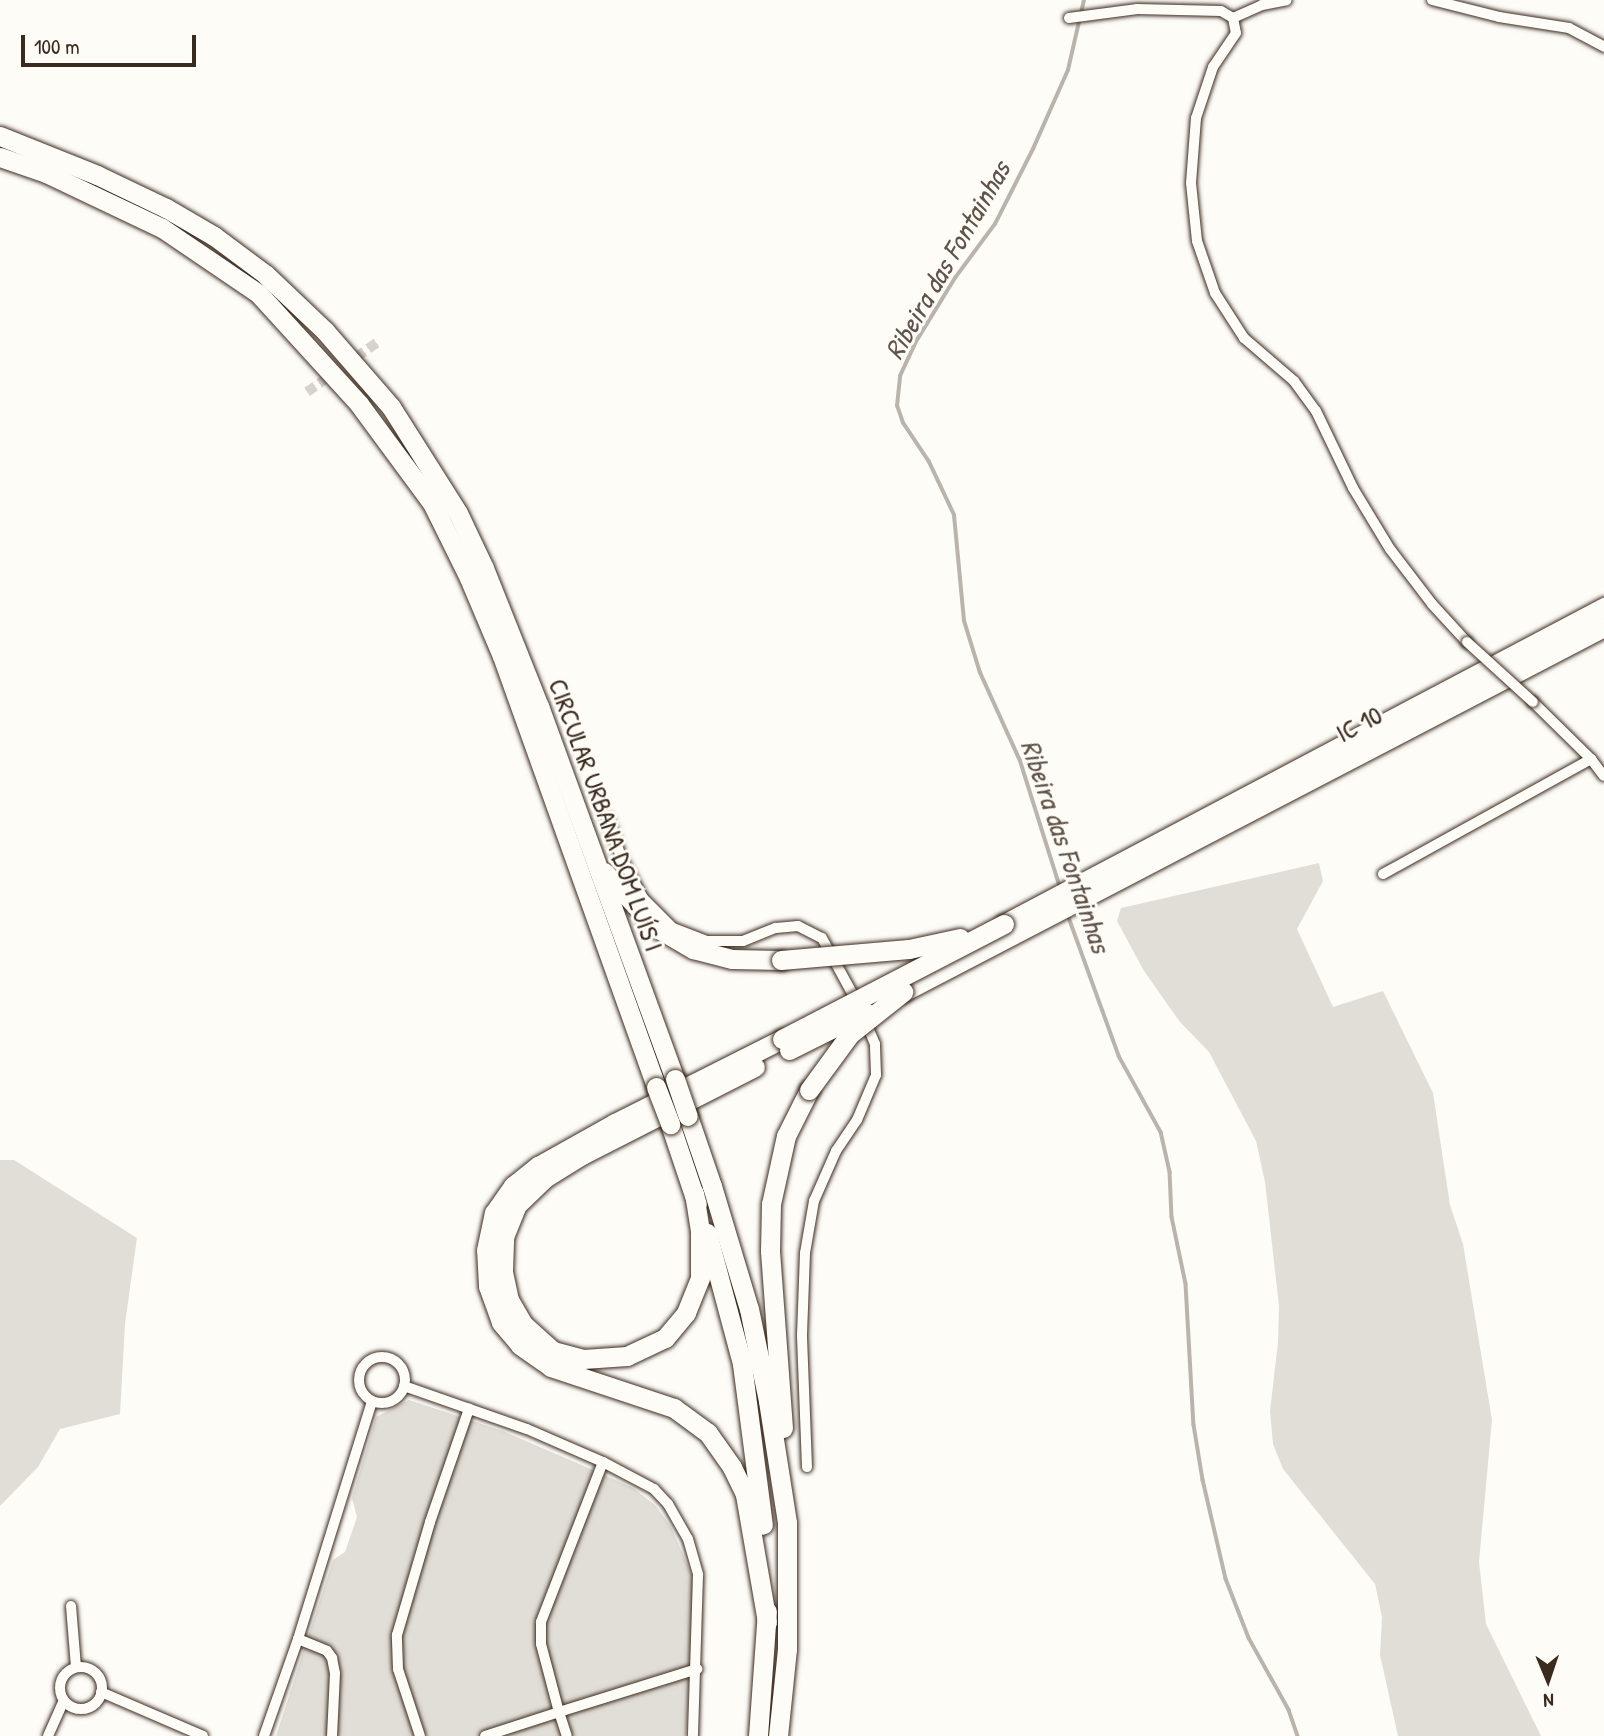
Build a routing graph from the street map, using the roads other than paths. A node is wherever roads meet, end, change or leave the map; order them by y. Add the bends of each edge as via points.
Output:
1 (1287, 0) edge
2 (1432, 0) edge
3 (1069, 18) dead end
4 (1233, 18) junction
5 (1604, 47) edge
6 (0, 122) edge
7 (0, 136) edge
8 (0, 157) edge
9 (166, 208) junction
10 (1604, 607) edge
11 (1604, 627) edge
12 (1591, 759) junction
13 (1604, 776) edge
14 (608, 818) dead end
15 (596, 863) junction
16 (1383, 874) dead end
17 (1004, 924) junction
18 (903, 992) junction
19 (785, 1045) junction
20 (666, 1083) junction
21 (679, 1120) junction
22 (694, 1193) junction
23 (404, 1386) junction
24 (372, 1401) junction
25 (468, 1409) junction
26 (603, 1462) junction
27 (807, 1467) dead end
28 (787, 1523) junction
29 (71, 1606) dead end
30 (767, 1622) junction
31 (298, 1639) junction
32 (76, 1667) junction
33 (696, 1669) junction
34 (101, 1692) junction
35 (64, 1700) junction
36 (559, 1712) junction
37 (188, 1733) edge
38 (48, 1736) edge
39 (203, 1736) edge
40 (264, 1736) edge
41 (332, 1736) edge
42 (421, 1736) edge
43 (485, 1736) edge
44 (567, 1736) edge
45 (693, 1736) edge
46 (758, 1736) edge
47 (778, 1736) edge

1 - 4 street
2 - 5 street via 1569,28
3 - 4 street via 1137,9 1221,11
4 - 12 street, bridge via 1237,33 1213,67 1196,118 1191,183 1197,242 1215,293 1244,338 1294,381 1316,411 1353,488 1390,549 1432,604
6 - 9 highway
7 - 9 highway, CIRCULAR URBANA DOM LUÍS I
8 - 20 highway, CIRCULAR URBANA DOM LUÍS I via 46,173 162,228 259,294 359,404 432,503 502,656
9 - 15 highway, CIRCULAR URBANA DOM LUÍS I via 265,274 325,331 391,407 426,459 484,568
10 - 17 highway, IC 10
11 - 18 highway, IC 10 / IC 10
12 - 13 street
12 - 16 street
14 - 27 street via 621,857 643,898 674,928 707,941 743,941 776,928 798,926 822,938 850,985 875,1044 876,1074 814,1201 805,1253 802,1335
15 - 17 highway, IC 10, bridge via 643,915 674,940 713,956 781,960 926,946
15 - 20 highway, CIRCULAR URBANA DOM LUÍS I
17 - 19 highway, IC 10, bridge
18 - 19 highway, IC 10, bridge
18 - 28 highway, IC 10, bridge via 850,1034 809,1090 786,1136 771,1204
19 - 22 highway, IC 10 via 582,1155 545,1178 517,1205 505,1237 503,1271 509,1300 523,1324 554,1351 583,1359 627,1356 665,1338 686,1313 699,1278 700,1231
19 - 30 highway, IC 10 via 615,1123 538,1166 513,1186 494,1213 486,1250 488,1286 501,1322 520,1345 551,1367 674,1408 708,1433 745,1494
20 - 21 highway, CIRCULAR URBANA DOM LUÍS I, bridge
21 - 22 highway, CIRCULAR URBANA DOM LUÍS I
21 - 28 highway, CIRCULAR URBANA DOM LUÍS I via 712,1186 749,1309
22 - 30 highway, CIRCULAR URBANA DOM LUÍS I via 732,1317 750,1405
23 - 24 street via 396,1398 385,1403
23 - 24 street via 405,1373 394,1359 372,1358 358,1381 362,1393
23 - 25 street
24 - 31 street
25 - 26 street
25 - 42 street via 396,1641 401,1680
26 - 33 street via 654,1489 683,1527 698,1575
26 - 36 street via 541,1622 541,1644
28 - 47 highway, CIRCULAR URBANA DOM LUÍS I via 787,1649
29 - 32 street
30 - 46 highway, CIRCULAR URBANA DOM LUÍS I
31 - 40 street
31 - 41 street via 327,1651 332,1658
32 - 34 street via 95,1673
32 - 35 street via 62,1681
33 - 36 street
33 - 45 street
34 - 35 street via 89,1707 75,1708
34 - 37 street
35 - 38 street
36 - 43 street
36 - 44 street
37 - 39 street

